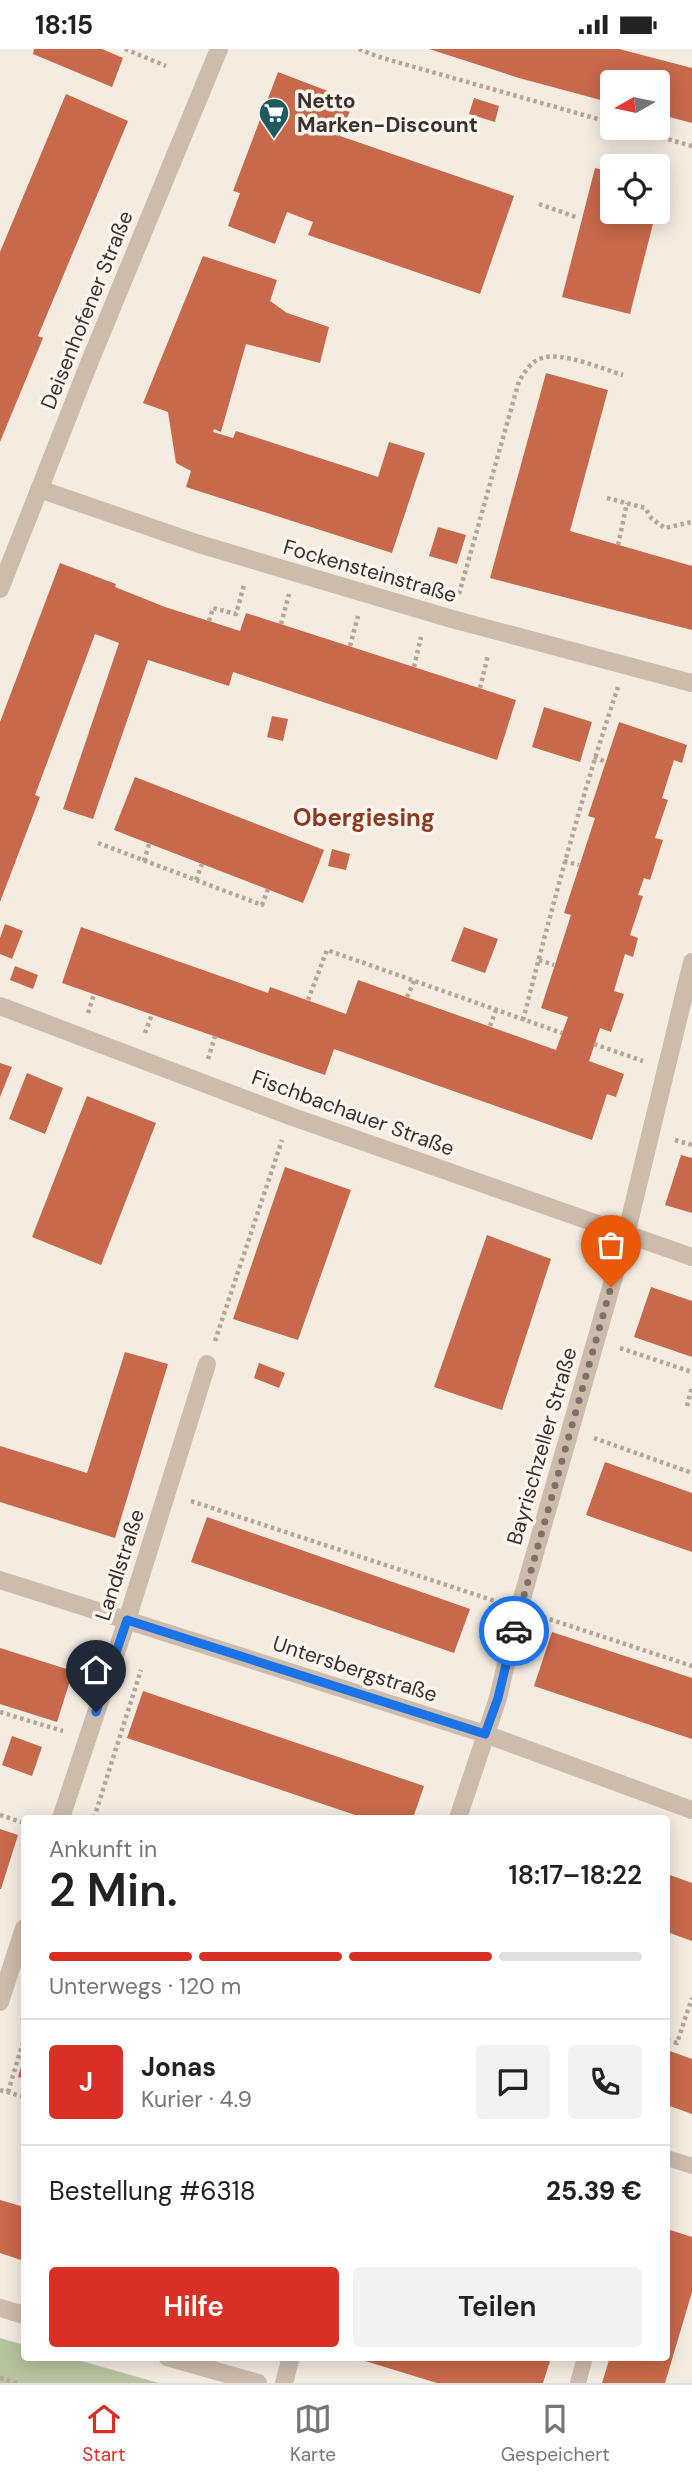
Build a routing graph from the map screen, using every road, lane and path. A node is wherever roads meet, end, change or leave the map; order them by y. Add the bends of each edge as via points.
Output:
1 (125, 49) edge
2 (219, 49) edge
3 (359, 49) edge
4 (166, 66) dead end
5 (600, 120) edge
6 (670, 140) edge
7 (692, 146) edge
8 (538, 204) dead end
9 (576, 217) dead end
10 (623, 375) dead end
11 (39, 489) junction
12 (607, 498) dead end
13 (627, 503) junction
14 (692, 522) edge
15 (618, 545) dead end
16 (251, 559) junction
17 (0, 589) edge
18 (452, 619) junction
19 (209, 621) dead end
20 (494, 631) junction
21 (625, 666) junction
22 (692, 683) edge
23 (480, 688) dead end
24 (594, 757) junction
25 (606, 762) dead end
26 (98, 843) dead end
27 (149, 843) dead end
28 (144, 861) junction
29 (564, 861) junction
30 (202, 864) dead end
31 (579, 865) dead end
32 (196, 880) junction
33 (268, 890) dead end
34 (539, 960) junction
35 (692, 962) edge
36 (554, 965) dead end
37 (414, 981) junction
38 (407, 997) dead end
39 (308, 1000) dead end
40 (0, 1006) edge
41 (496, 1010) junction
42 (523, 1020) junction
43 (490, 1026) dead end
44 (562, 1033) dead end
45 (594, 1044) dead end
46 (629, 1056) dead end
47 (290, 1116) junction
48 (626, 1235) junction
49 (692, 1257) edge
50 (596, 1339) junction
51 (207, 1364) joint
52 (692, 1372) edge
53 (692, 1387) edge
54 (687, 1406) dead end
55 (571, 1430) junction
56 (692, 1473) edge
57 (167, 1494) junction
58 (0, 1580) edge
59 (519, 1609) junction
60 (127, 1620) junction
61 (692, 1666) edge
62 (141, 1670) dead end
63 (0, 1712) edge
64 (485, 1734) junction
65 (87, 1738) junction
66 (692, 1810) edge
67 (0, 1815) edge
68 (62, 1815) edge
69 (95, 1815) edge
70 (458, 1815) edge
71 (21, 1822) edge
72 (21, 1937) edge
73 (692, 1998) edge
74 (0, 2002) edge
75 (670, 2041) edge
76 (21, 2049) edge
77 (0, 2090) edge
78 (8, 2092) junction
79 (21, 2096) edge
80 (670, 2159) edge
81 (692, 2166) edge
82 (0, 2308) edge
83 (21, 2314) edge
84 (181, 2361) edge
85 (290, 2361) edge
86 (584, 2361) edge
87 (0, 2378) edge
88 (17, 2383) edge
89 (258, 2383) edge
90 (284, 2383) edge
91 (578, 2383) edge

1 - 4 path
2 - 11 street, Deisenhofener Straße
3 - 5 path
6 - 7 path
8 - 9 path
10 - 18 path via 558,356 528,366 519,381
11 - 16 street, Fockensteinstraße
11 - 17 street, Deisenhofener Straße
12 - 13 path
13 - 14 path via 645,508 665,528
13 - 15 path
16 - 18 street, Fockensteinstraße
16 - 19 path via 236,614 213,608
18 - 20 street, Fockensteinstraße
20 - 21 street, Fockensteinstraße
20 - 23 path
21 - 22 street, Fockensteinstraße
21 - 24 path
24 - 25 path
24 - 29 path
26 - 28 path
27 - 28 path
28 - 32 path
29 - 31 path
29 - 34 path
30 - 32 path
32 - 33 path via 262,905
34 - 36 path
34 - 42 path
35 - 48 street, Bayrischzeller Straße
37 - 38 path
37 - 39 path via 327,950
37 - 41 path
40 - 47 street, Fischbachauer Straße
41 - 42 path
41 - 43 path
42 - 44 path
45 - 46 path
47 - 48 street, Fischbachauer Straße
47 - 51 path
48 - 49 street, Fischbachauer Straße
48 - 50 street, Bayrischzeller Straße
50 - 52 path
50 - 55 street, Bayrischzeller Straße
51 - 57 street, Landlstraße
53 - 54 path
55 - 56 path
55 - 59 street, Bayrischzeller Straße
57 - 59 path
57 - 60 street, Landlstraße
58 - 60 street, Untersbergstraße
59 - 61 path
59 - 64 street, Bayrischzeller Straße
60 - 64 street, Untersbergstraße
60 - 65 street, Landlstraße
62 - 69 path
63 - 65 path
64 - 66 street, Untersbergstraße
64 - 70 street, Bayrischzeller Straße
65 - 68 street, Landlstraße
67 - 71 path
72 - 74 street
73 - 75 path via 677,2043
76 - 78 path
77 - 78 path
78 - 79 path
80 - 81 lane
82 - 83 street
84 - 89 street
85 - 90 street
86 - 91 lane
87 - 88 path

